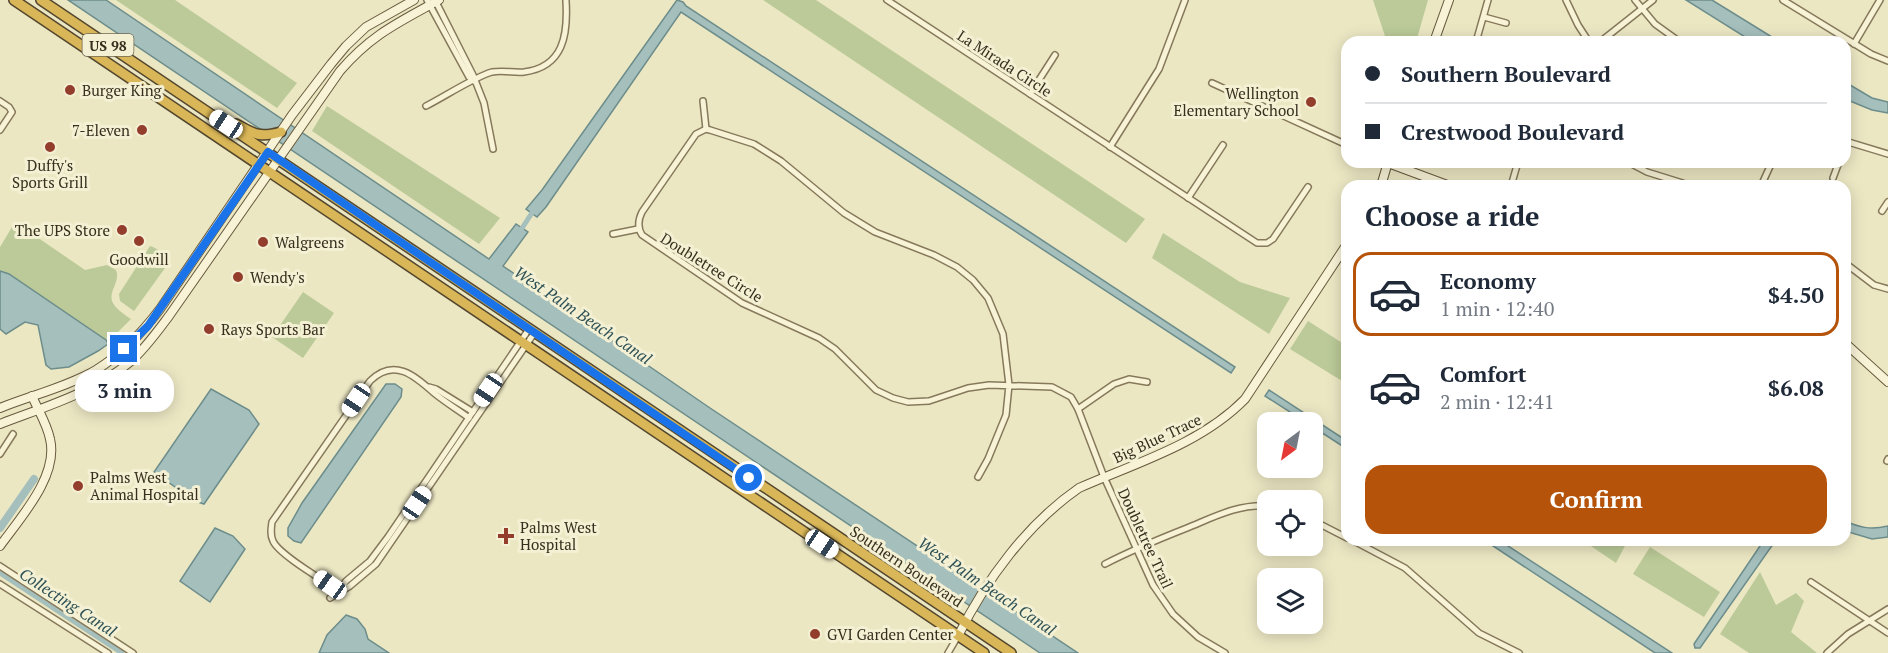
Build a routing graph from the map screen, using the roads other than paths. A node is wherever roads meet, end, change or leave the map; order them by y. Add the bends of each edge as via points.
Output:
1 (14, 0) edge
2 (41, 0) edge
3 (414, 0) edge
4 (887, 0) edge
5 (1185, 0) edge
6 (1449, 0) edge
7 (1488, 0) edge
8 (1566, 0) edge
9 (1635, 0) edge
10 (1653, 0) edge
11 (1783, 0) edge
12 (1880, 0) edge
13 (433, 1) edge
14 (566, 1) edge
15 (1641, 9) junction
16 (1484, 17) junction
17 (1506, 23) dead end
18 (1436, 36) edge
19 (1478, 36) edge
20 (1585, 36) edge
21 (1607, 36) edge
22 (1672, 36) edge
23 (1841, 36) edge
24 (1851, 42) edge
25 (1854, 44) junction
26 (1055, 55) dead end
27 (1888, 61) edge
28 (474, 81) junction
29 (1212, 83) dead end
30 (1030, 94) junction
31 (0, 101) edge
32 (703, 101) dead end
33 (426, 106) dead end
34 (226, 124) junction
35 (706, 129) junction
36 (0, 130) edge
37 (281, 132) joint
38 (271, 139) junction
39 (1341, 142) edge
40 (1851, 143) edge
41 (1223, 145) dead end
42 (1110, 147) junction
43 (493, 149) dead end
44 (268, 152) junction
45 (1888, 154) edge
46 (279, 160) junction
47 (260, 164) junction
48 (1403, 168) edge
49 (1639, 168) edge
50 (1837, 168) edge
51 (271, 171) junction
52 (1833, 178) dead end
53 (1434, 180) edge
54 (1673, 180) edge
55 (1308, 187) dead end
56 (1188, 198) junction
57 (1888, 202) edge
58 (1882, 211) dead end
59 (638, 229) junction
60 (613, 234) dead end
61 (1341, 253) edge
62 (1851, 268) edge
63 (1888, 289) edge
64 (532, 330) junction
65 (524, 342) junction
66 (1851, 348) edge
67 (1147, 382) dead end
68 (1888, 382) edge
69 (1009, 385) junction
70 (32, 396) junction
71 (0, 408) edge
72 (38, 409) junction
73 (1078, 409) junction
74 (471, 415) junction
75 (0, 424) edge
76 (13, 434) dead end
77 (3, 445) edge
78 (0, 454) edge
79 (978, 477) dead end
80 (1104, 477) junction
81 (1257, 505) edge
82 (1323, 526) edge
83 (1341, 535) edge
84 (0, 546) edge
85 (1363, 546) edge
86 (1136, 549) junction
87 (1105, 564) dead end
88 (0, 566) edge
89 (1811, 582) dead end
90 (0, 584) edge
91 (339, 591) junction
92 (330, 598) dead end
93 (1888, 609) edge
94 (968, 618) junction
95 (1869, 621) junction
96 (1888, 633) edge
97 (958, 636) junction
98 (108, 653) edge
99 (133, 653) edge
100 (948, 653) edge
101 (984, 653) edge
102 (1011, 653) edge
103 (1225, 653) edge
104 (1519, 653) edge
105 (1827, 653) edge

1 - 47 highway, Southern Boulevard / US 98
2 - 34 highway, Southern Boulevard / US 98
3 - 37 main road via 356,35
4 - 30 street, La Mirada Circle
5 - 42 street via 1159,69
6 - 18 main road
7 - 16 street
8 - 20 street
9 - 15 street
10 - 15 street
11 - 23 street
12 - 25 street
13 - 28 street
13 - 46 main road via 363,46 339,71
14 - 28 street via 565,39 551,61 534,70 492,72
15 - 21 street
15 - 22 street
16 - 17 street
16 - 19 street
24 - 25 street
25 - 27 street
26 - 30 street
28 - 33 street
28 - 43 street via 484,103
29 - 39 street
30 - 42 street, La Mirada Circle
31 - 36 street via 12,112
32 - 35 street
34 - 38 highway via 234,123
34 - 44 highway, Southern Boulevard / US 98
35 - 59 street via 689,142 642,212
35 - 69 street via 754,144 781,161 846,215 875,232 934,255 973,280 988,298 1003,334
37 - 38 highway
38 - 44 main road
40 - 45 street
41 - 56 street
42 - 56 street, La Mirada Circle
44 - 46 highway, Southern Boulevard / US 98
44 - 47 main road
46 - 51 main road
46 - 64 highway, Southern Boulevard / US 98
47 - 51 highway, Southern Boulevard / US 98
47 - 70 main road via 138,336 95,371
48 - 53 main road
49 - 54 street
50 - 52 street
51 - 65 highway, Southern Boulevard / US 98
51 - 72 main road via 131,362 101,383
55 - 56 street, La Mirada Circle via 1274,239 1264,244
57 - 58 street
59 - 60 street
59 - 69 street, Doubletree Circle via 647,240 742,303 819,338 876,390 893,398 929,401 968,388
61 - 80 main road, Big Blue Trace via 1245,399 1233,411 1198,436
62 - 63 street via 1874,285
64 - 65 street
64 - 94 highway, Southern Boulevard / US 98 via 767,491
65 - 74 street
65 - 91 street via 376,564
65 - 97 highway, Southern Boulevard / US 98
66 - 68 main road
67 - 73 street via 1129,379 1114,384
69 - 73 street, Doubletree Circle via 1052,387 1071,397
69 - 79 street via 1006,415
70 - 71 main road
70 - 72 main road
72 - 75 main road
72 - 84 main road via 51,440 50,465 36,494
73 - 80 street, Doubletree Trail
74 - 91 street via 377,552
74 - 91 street via 412,374 390,369 375,375 272,522 275,545 281,552
76 - 77 street
77 - 78 street
80 - 86 street, Doubletree Trail
80 - 94 main road, Big Blue Trace via 1079,488 1047,512 991,580
81 - 86 street via 1233,509
82 - 83 street
85 - 104 street via 1405,568 1479,633
86 - 87 street
86 - 103 street, Doubletree Trail via 1153,585 1173,614 1198,637
88 - 99 street
89 - 95 street
90 - 98 street
91 - 92 street
93 - 95 street
94 - 97 main road, Big Blue Trace
94 - 102 highway, Southern Boulevard / US 98
95 - 96 street
95 - 105 street via 1841,638
97 - 100 street
97 - 101 highway, Southern Boulevard / US 98

